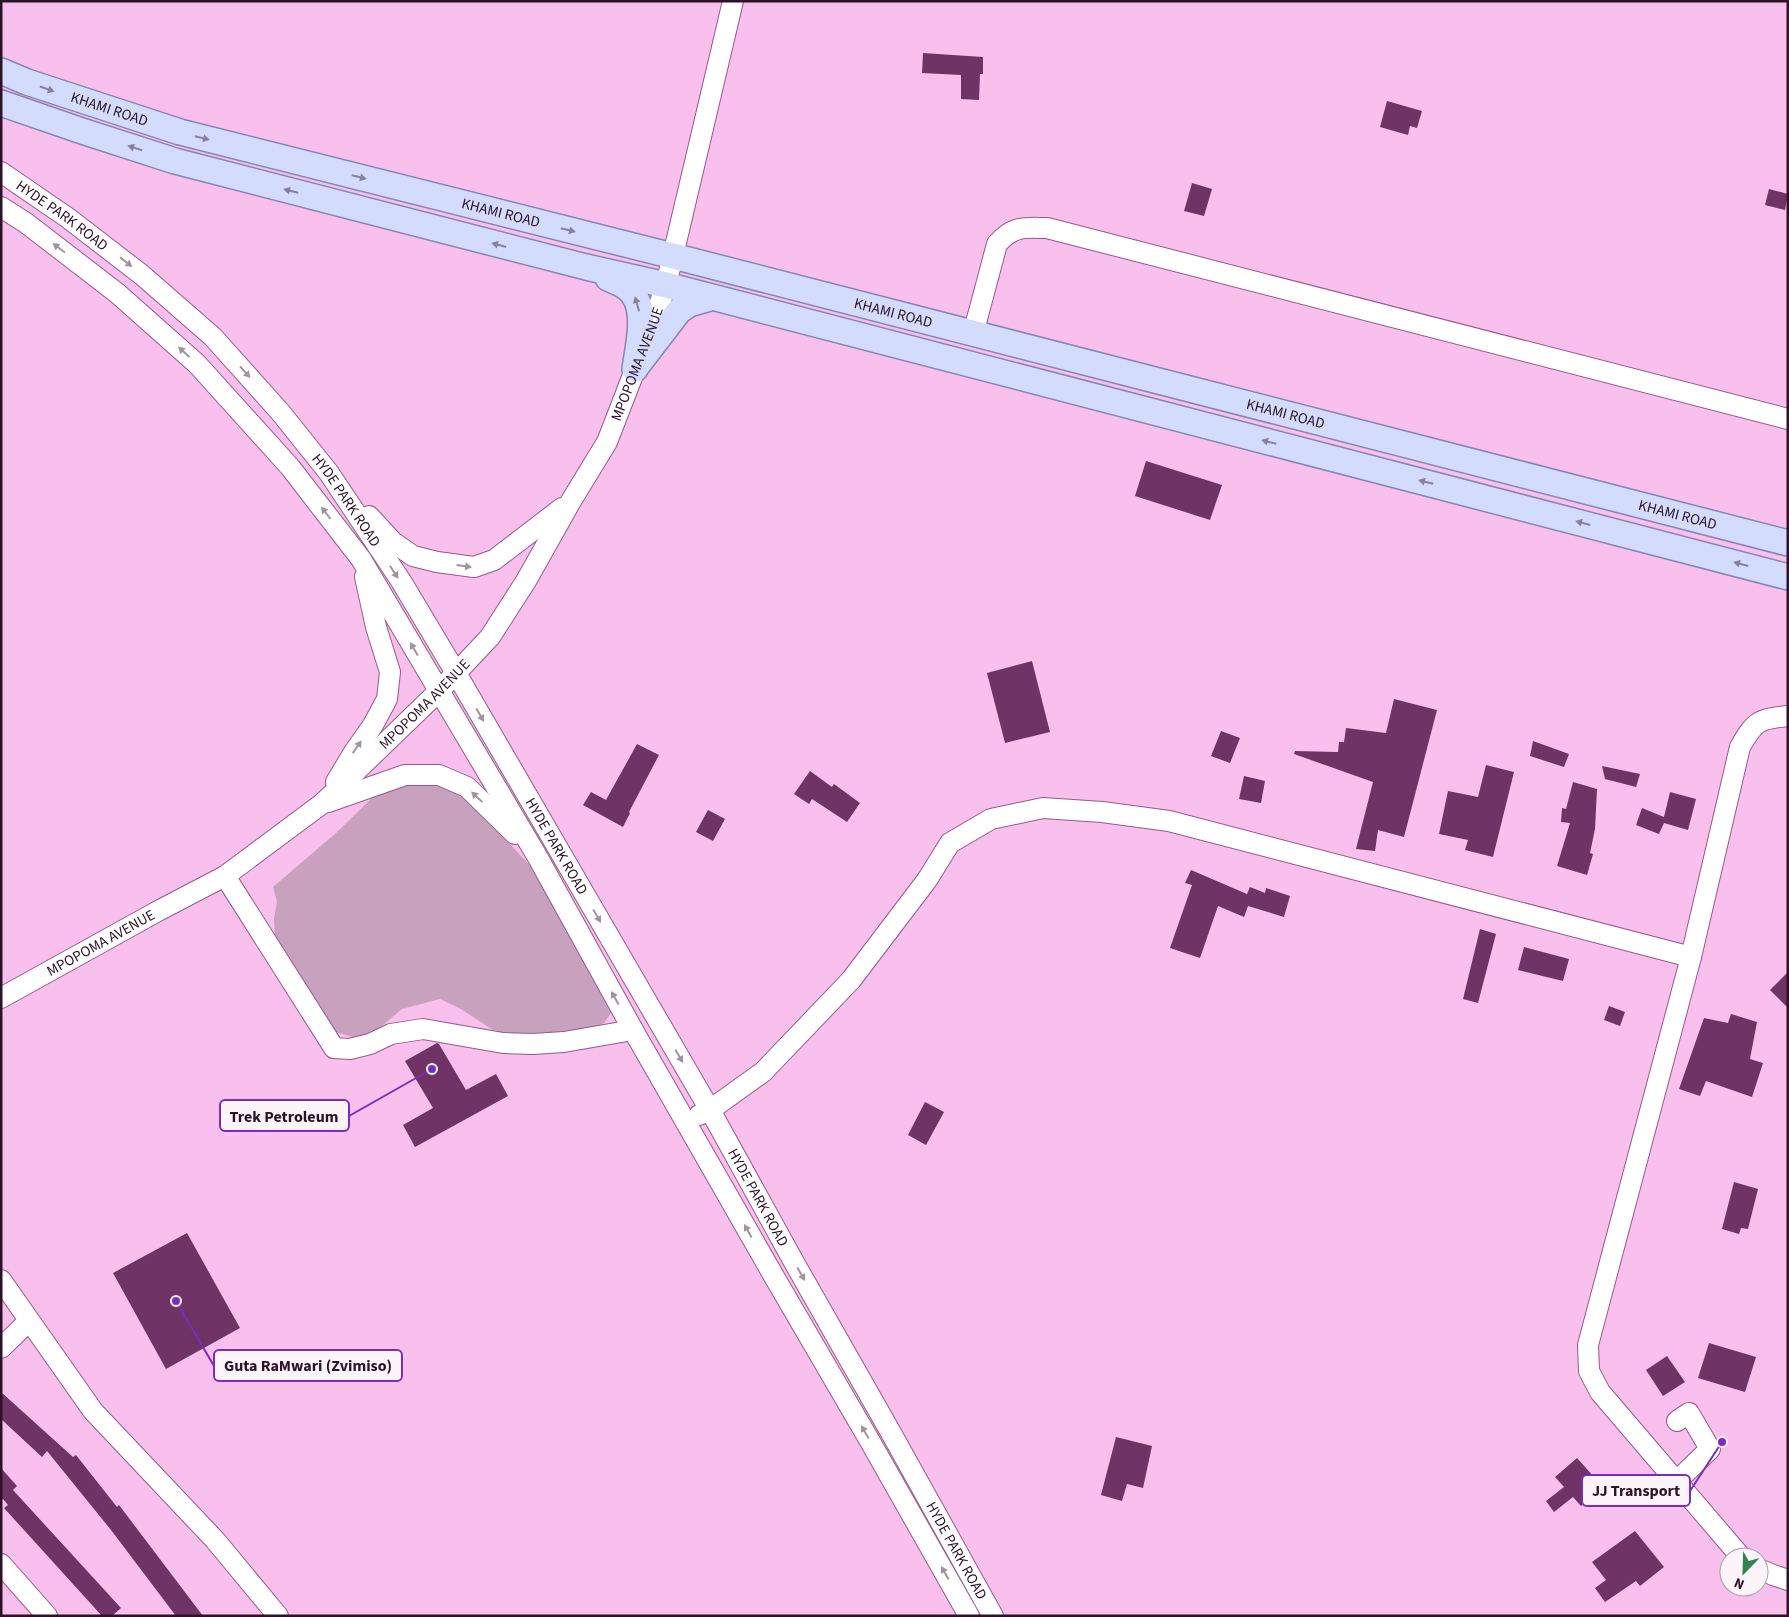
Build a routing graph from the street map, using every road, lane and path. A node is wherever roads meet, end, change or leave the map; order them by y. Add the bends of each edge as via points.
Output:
1 (733, 1) edge
2 (1, 71) edge
3 (1, 103) edge
4 (1, 172) edge
5 (1, 207) edge
6 (673, 256) junction
7 (586, 267) junction
8 (666, 285) junction
9 (710, 298) junction
10 (973, 334) junction
11 (635, 369) junction
12 (1788, 419) edge
13 (329, 473) junction
14 (571, 501) junction
15 (1788, 543) edge
16 (361, 559) junction
17 (1788, 577) edge
18 (456, 673) junction
19 (439, 691) junction
20 (1788, 716) edge
21 (324, 804) junction
22 (537, 856) junction
23 (225, 876) junction
24 (1691, 957) junction
25 (1, 998) edge
26 (633, 1030) junction
27 (710, 1110) junction
28 (686, 1121) junction
29 (1, 1280) edge
30 (29, 1321) junction
31 (1, 1348) edge
32 (1677, 1421) dead end
33 (1676, 1482) junction
34 (1732, 1547) edge
35 (1, 1564) edge
36 (1769, 1573) edge
37 (1788, 1580) edge
38 (47, 1616) edge
39 (278, 1616) edge
40 (969, 1616) edge
41 (993, 1616) edge

1 - 6 street, MPOPOMA AVENUE
2 -> 6 main road, KHAMI ROAD via 180,132
7 -> 3 main road via 175,161
4 -> 13 street, HYDE PARK ROAD via 142,275 213,337 281,412
16 -> 5 street, HYDE PARK ROAD via 290,466 197,364 117,292
6 - 8 street, MPOPOMA AVENUE
6 - 10 main road, KHAMI ROAD
7 - 8 main road, KHAMI ROAD
11 -> 7 main road via 641,327 635,296 627,287
8 - 9 main road, KHAMI ROAD
8 - 11 street, MPOPOMA AVENUE
9 - 11 main road via 689,304 679,311
17 -> 9 main road, KHAMI ROAD
10 - 12 street via 998,244 1006,234 1021,228 1047,228
10 - 15 main road, KHAMI ROAD
11 - 14 street, MPOPOMA AVENUE via 607,442
13 -> 14 street via 393,542 413,556 474,567 494,560
13 -> 18 street, HYDE PARK ROAD
14 - 18 street, MPOPOMA AVENUE via 526,581 490,636
19 -> 16 street, HYDE PARK ROAD
21 -> 16 street via 387,699 390,672
18 - 19 street, MPOPOMA AVENUE
18 -> 27 street, HYDE PARK ROAD
19 - 21 street, MPOPOMA AVENUE
19 - 22 street, HYDE PARK ROAD
20 - 24 street via 1768,718 1752,727 1740,747
22 -> 21 street via 467,787 439,775 405,775
21 - 23 street, MPOPOMA AVENUE
26 -> 22 street, HYDE PARK ROAD
23 - 25 street, MPOPOMA AVENUE
23 - 26 street via 334,1048 350,1049 391,1034 423,1029 534,1044
24 - 27 street via 1169,821 1043,808 991,819 950,843 927,880 851,980 763,1072
24 - 33 street via 1588,1345 1589,1371 1600,1392
26 - 28 street, HYDE PARK ROAD
27 - 28 street
27 -> 41 street, HYDE PARK ROAD
40 -> 28 street, HYDE PARK ROAD
29 - 30 street
30 - 31 street
30 - 39 street via 93,1411 215,1540
32 - 33 street via 1689,1413 1710,1449
33 - 34 street
35 - 38 street
36 - 37 street

